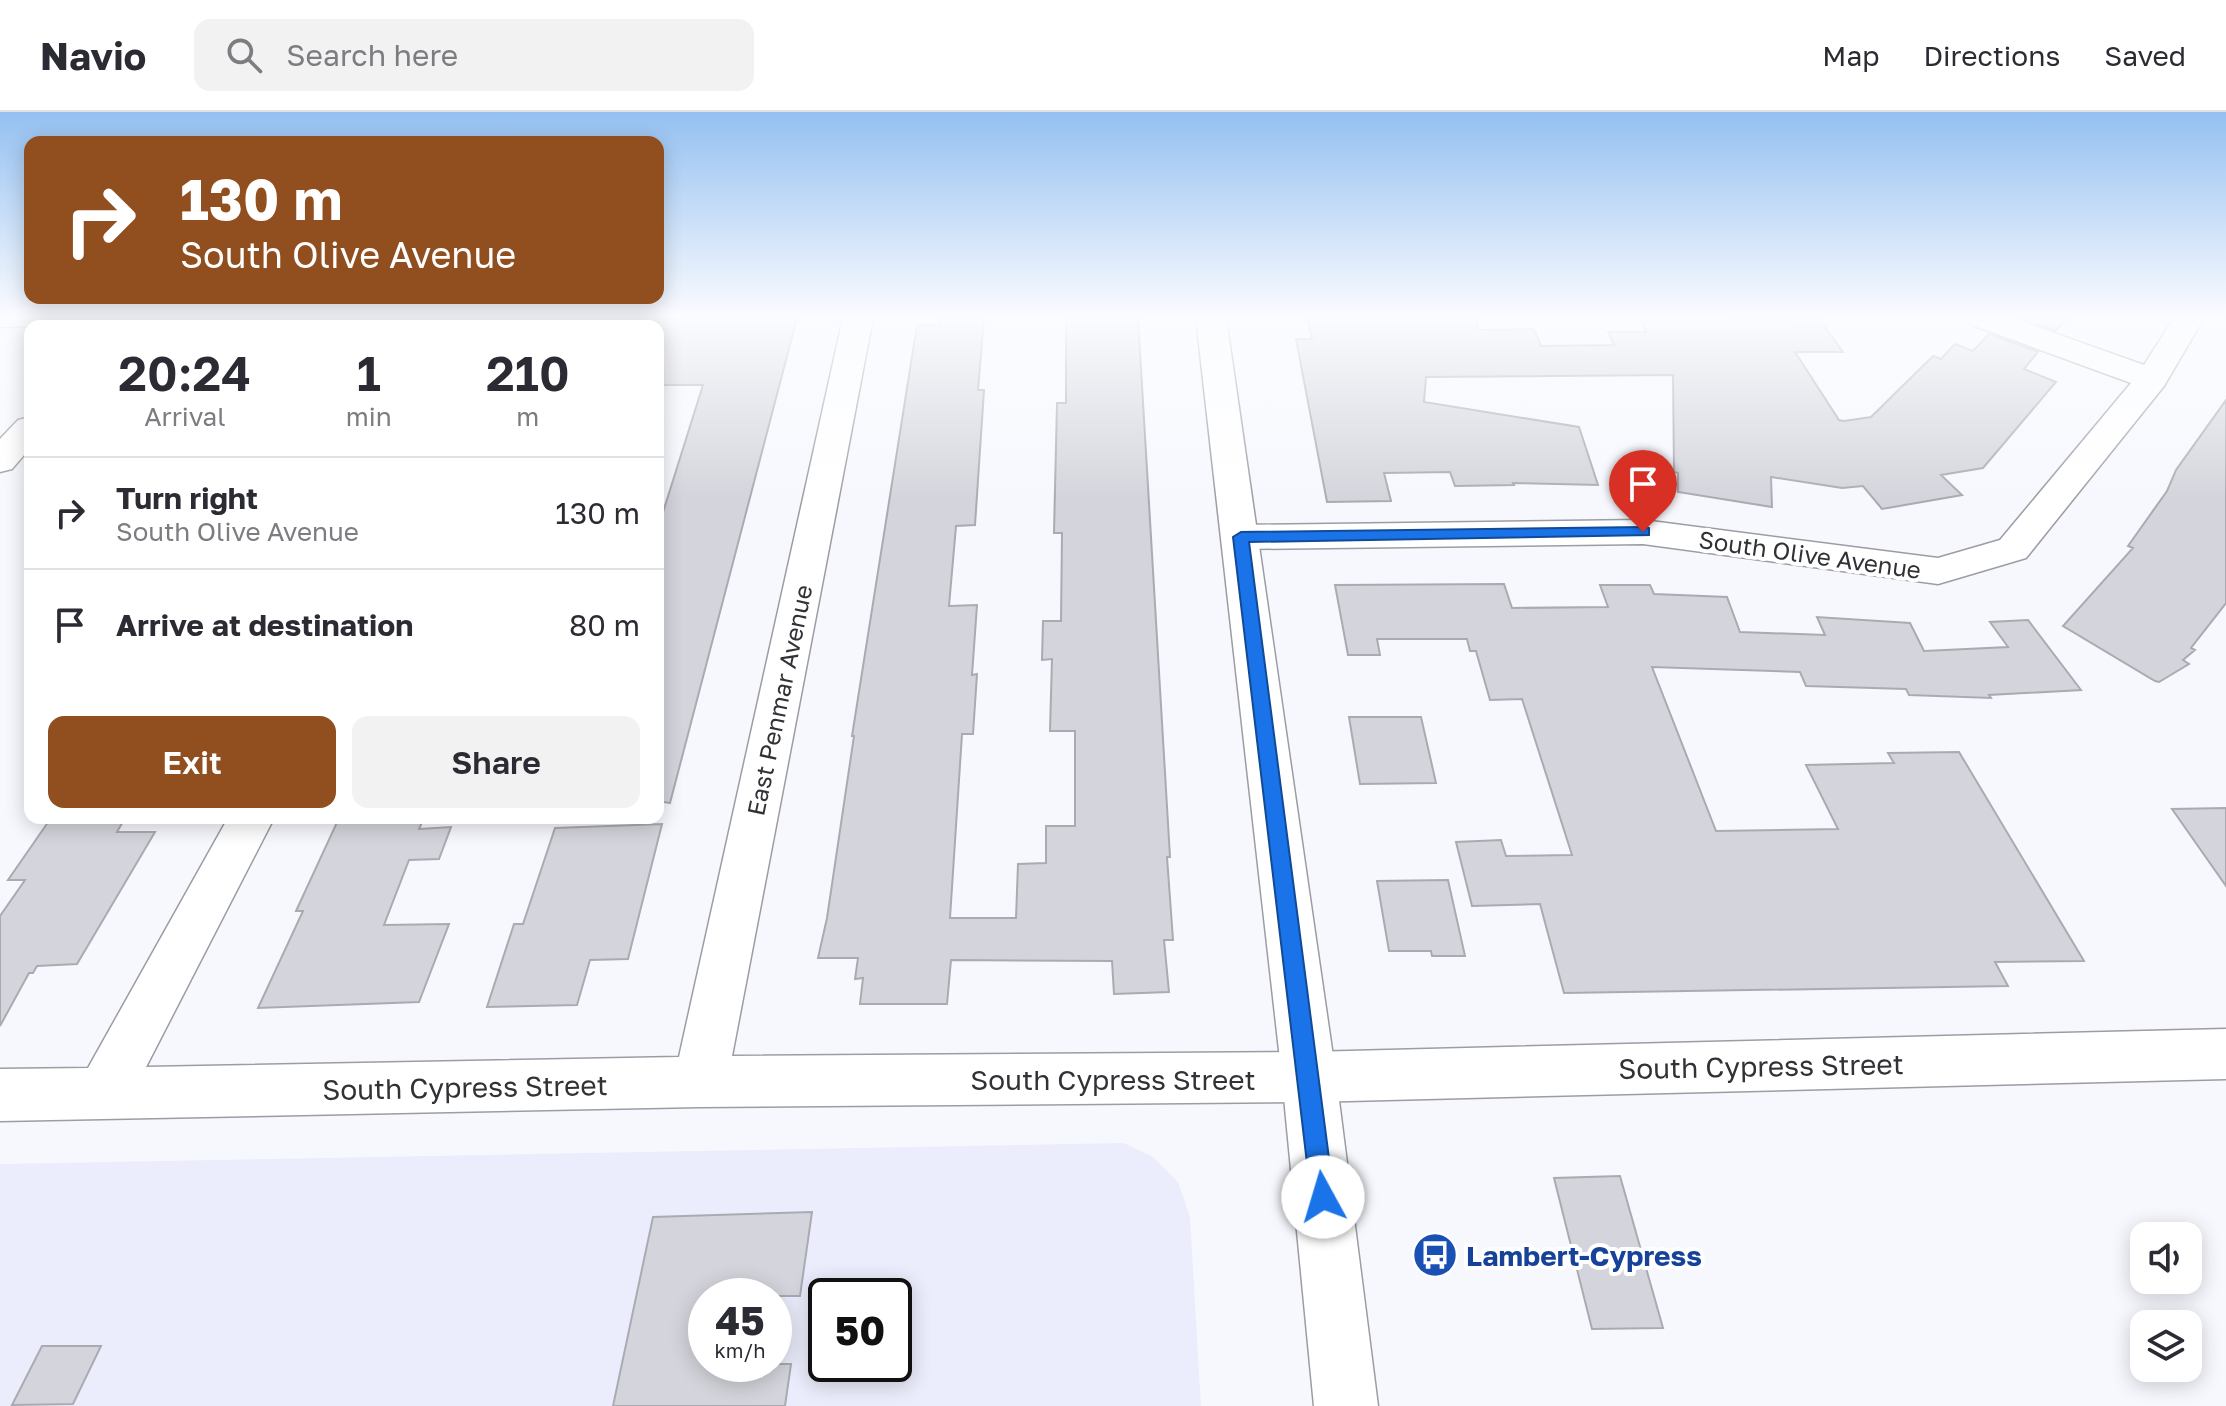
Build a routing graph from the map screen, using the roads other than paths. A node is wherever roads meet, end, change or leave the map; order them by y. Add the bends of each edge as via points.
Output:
1 (846, 378) edge
2 (1219, 378) edge
3 (2152, 379) edge
4 (24, 434) edge
5 (0, 461) edge
6 (1241, 537) junction
7 (248, 824) edge
8 (2226, 1054) edge
9 (1309, 1077) junction
10 (700, 1082) junction
11 (103, 1094) junction
12 (0, 1095) edge
13 (1346, 1406) edge

1 - 10 street, East Penmar Avenue
2 - 6 street
3 - 6 street, South Olive Avenue via 2013,549 1938,571 1643,532
4 - 5 street
6 - 9 street
7 - 11 street
8 - 9 street, South Cypress Street
9 - 10 street, South Cypress Street
9 - 13 street
10 - 11 street, South Cypress Street
11 - 12 street, South Cypress Street

